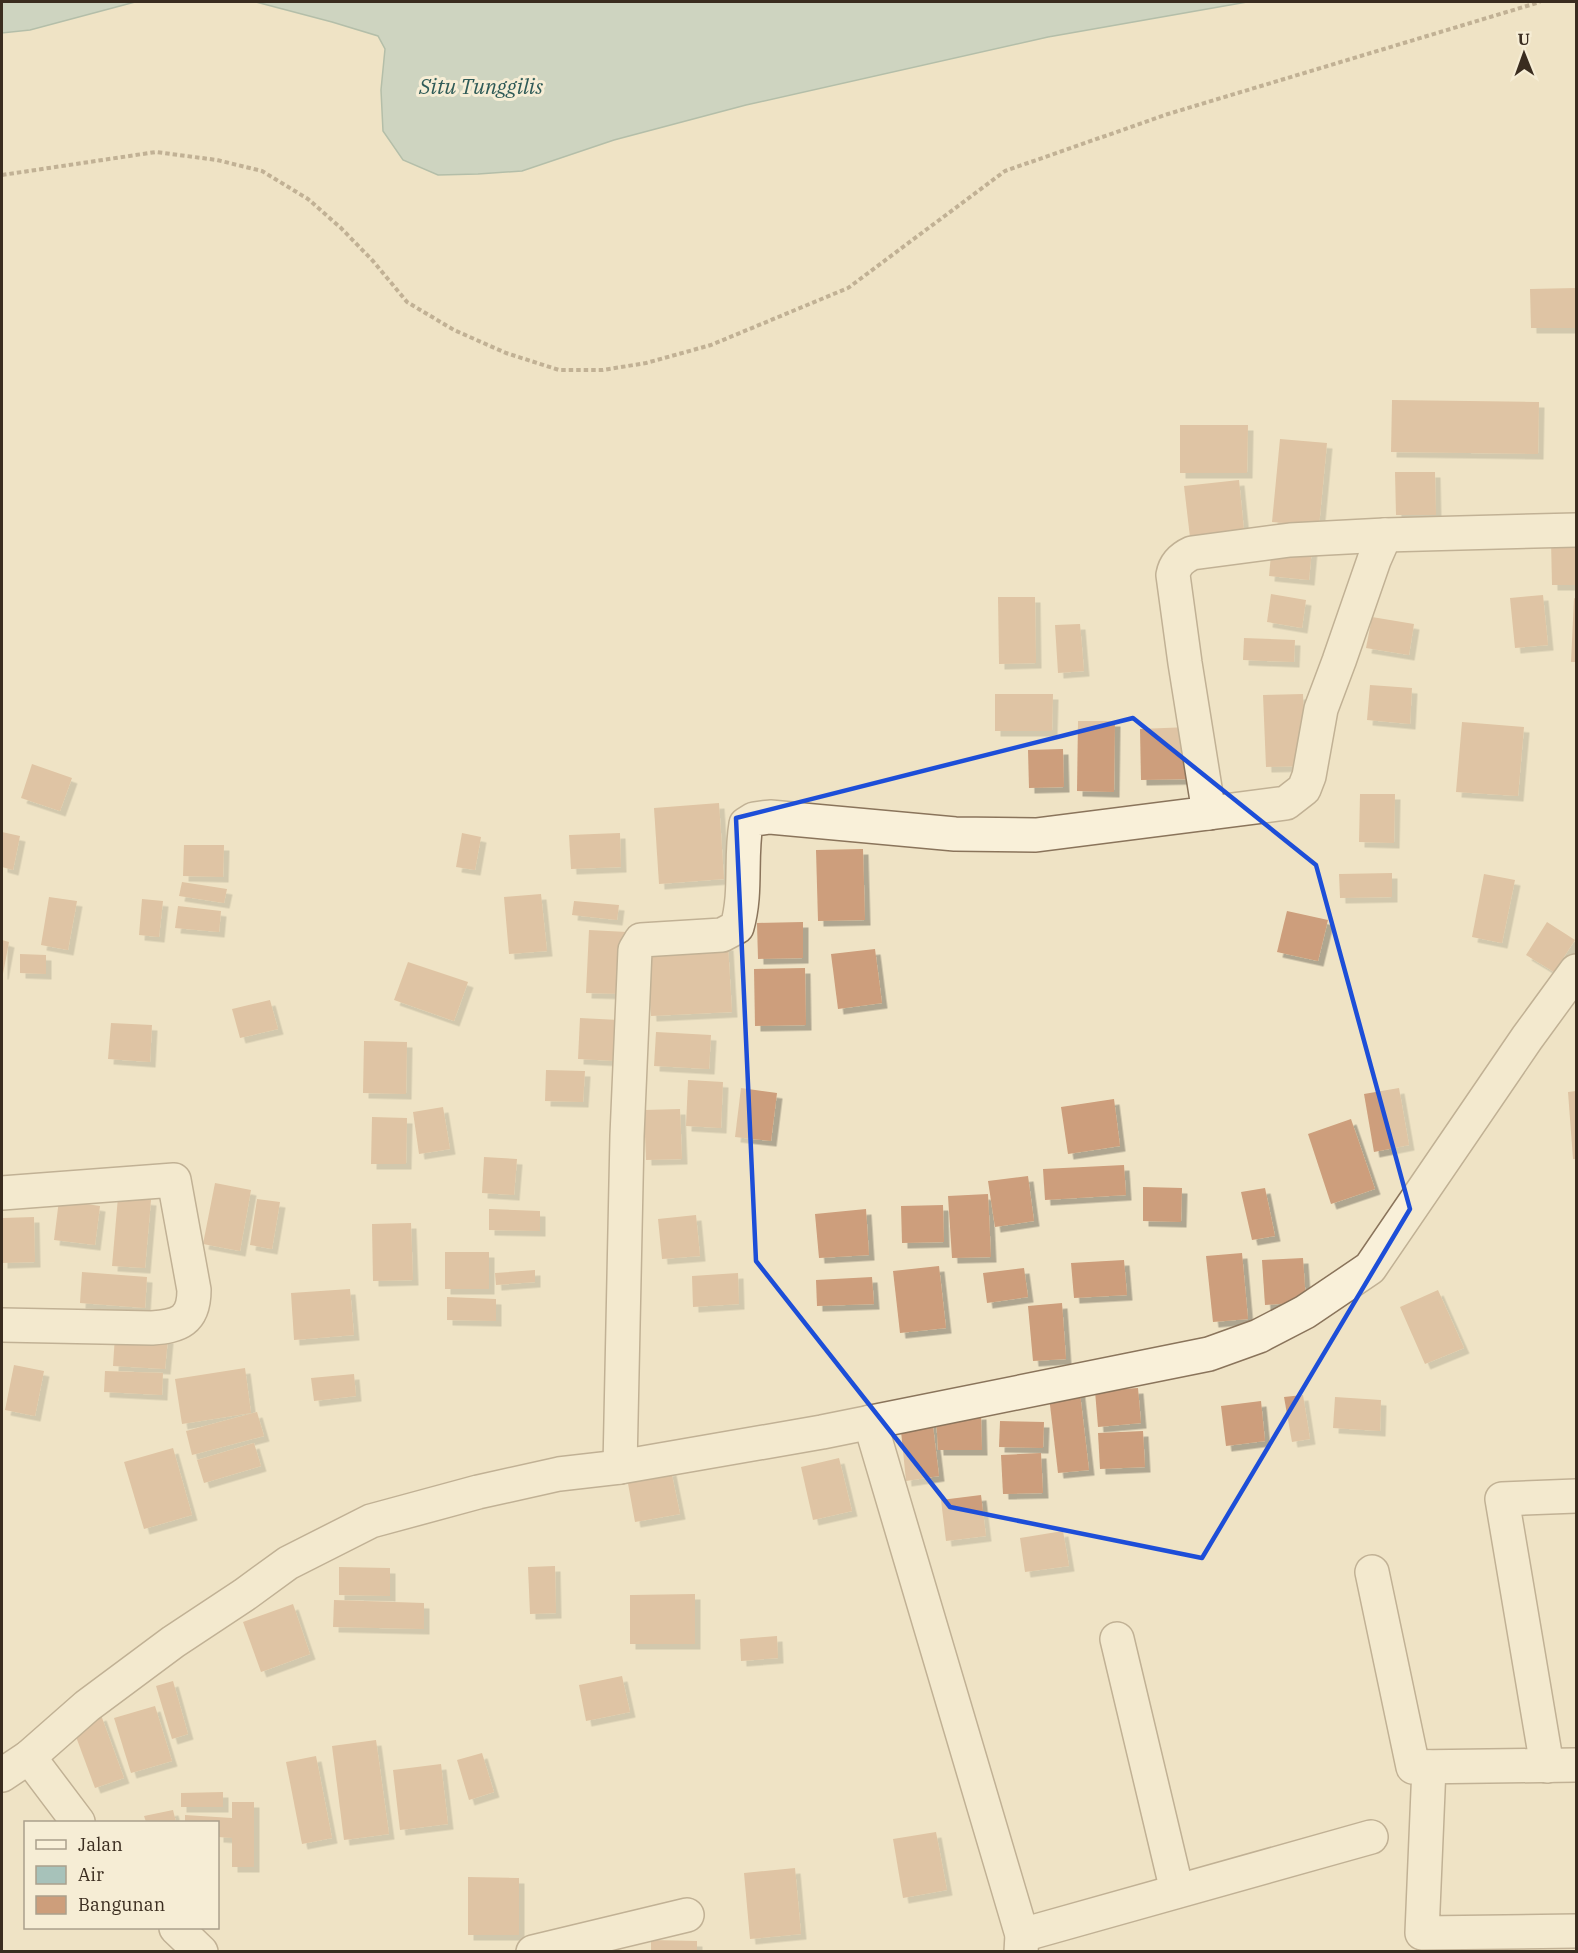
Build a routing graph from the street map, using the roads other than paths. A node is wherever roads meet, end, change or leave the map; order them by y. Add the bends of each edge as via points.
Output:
1 (1576, 530) edge
2 (1385, 534) junction
3 (1209, 813) junction
4 (1576, 971) edge
5 (2, 1193) edge
6 (2, 1325) edge
7 (870, 1422) junction
8 (620, 1467) junction
9 (1576, 1496) edge
10 (1372, 1572) dead end
11 (1117, 1639) dead end
12 (29, 1757) junction
13 (1562, 1766) edge
14 (1430, 1767) junction
15 (2, 1775) edge
16 (77, 1821) edge
17 (1371, 1837) dead end
18 (1178, 1891) junction
19 (687, 1915) dead end
20 (177, 1929) edge
21 (1576, 1931) edge
22 (1021, 1943) edge
23 (201, 1952) edge
24 (533, 1952) edge

1 - 2 street
2 - 3 street via 1321,709 1304,789 1286,803
2 - 3 street via 1290,540 1192,553 1175,567 1185,663
3 - 8 street via 1036,835 956,834 770,817 754,819 746,824 743,841 742,907 737,927 722,935 641,940 634,965 627,1136
4 - 7 street via 1370,1268 1305,1312 1259,1336 1209,1354
5 - 6 street via 174,1180 194,1290 194,1303 186,1318 175,1326
7 - 8 street
7 - 22 street
8 - 12 street via 559,1474 371,1521 288,1563 172,1642
9 - 13 street via 1502,1499
10 - 14 street via 1413,1767
11 - 18 street
12 - 15 street
12 - 16 street
13 - 14 street
14 - 21 street via 1422,1933
17 - 18 street
18 - 22 street
19 - 24 street
20 - 23 street

